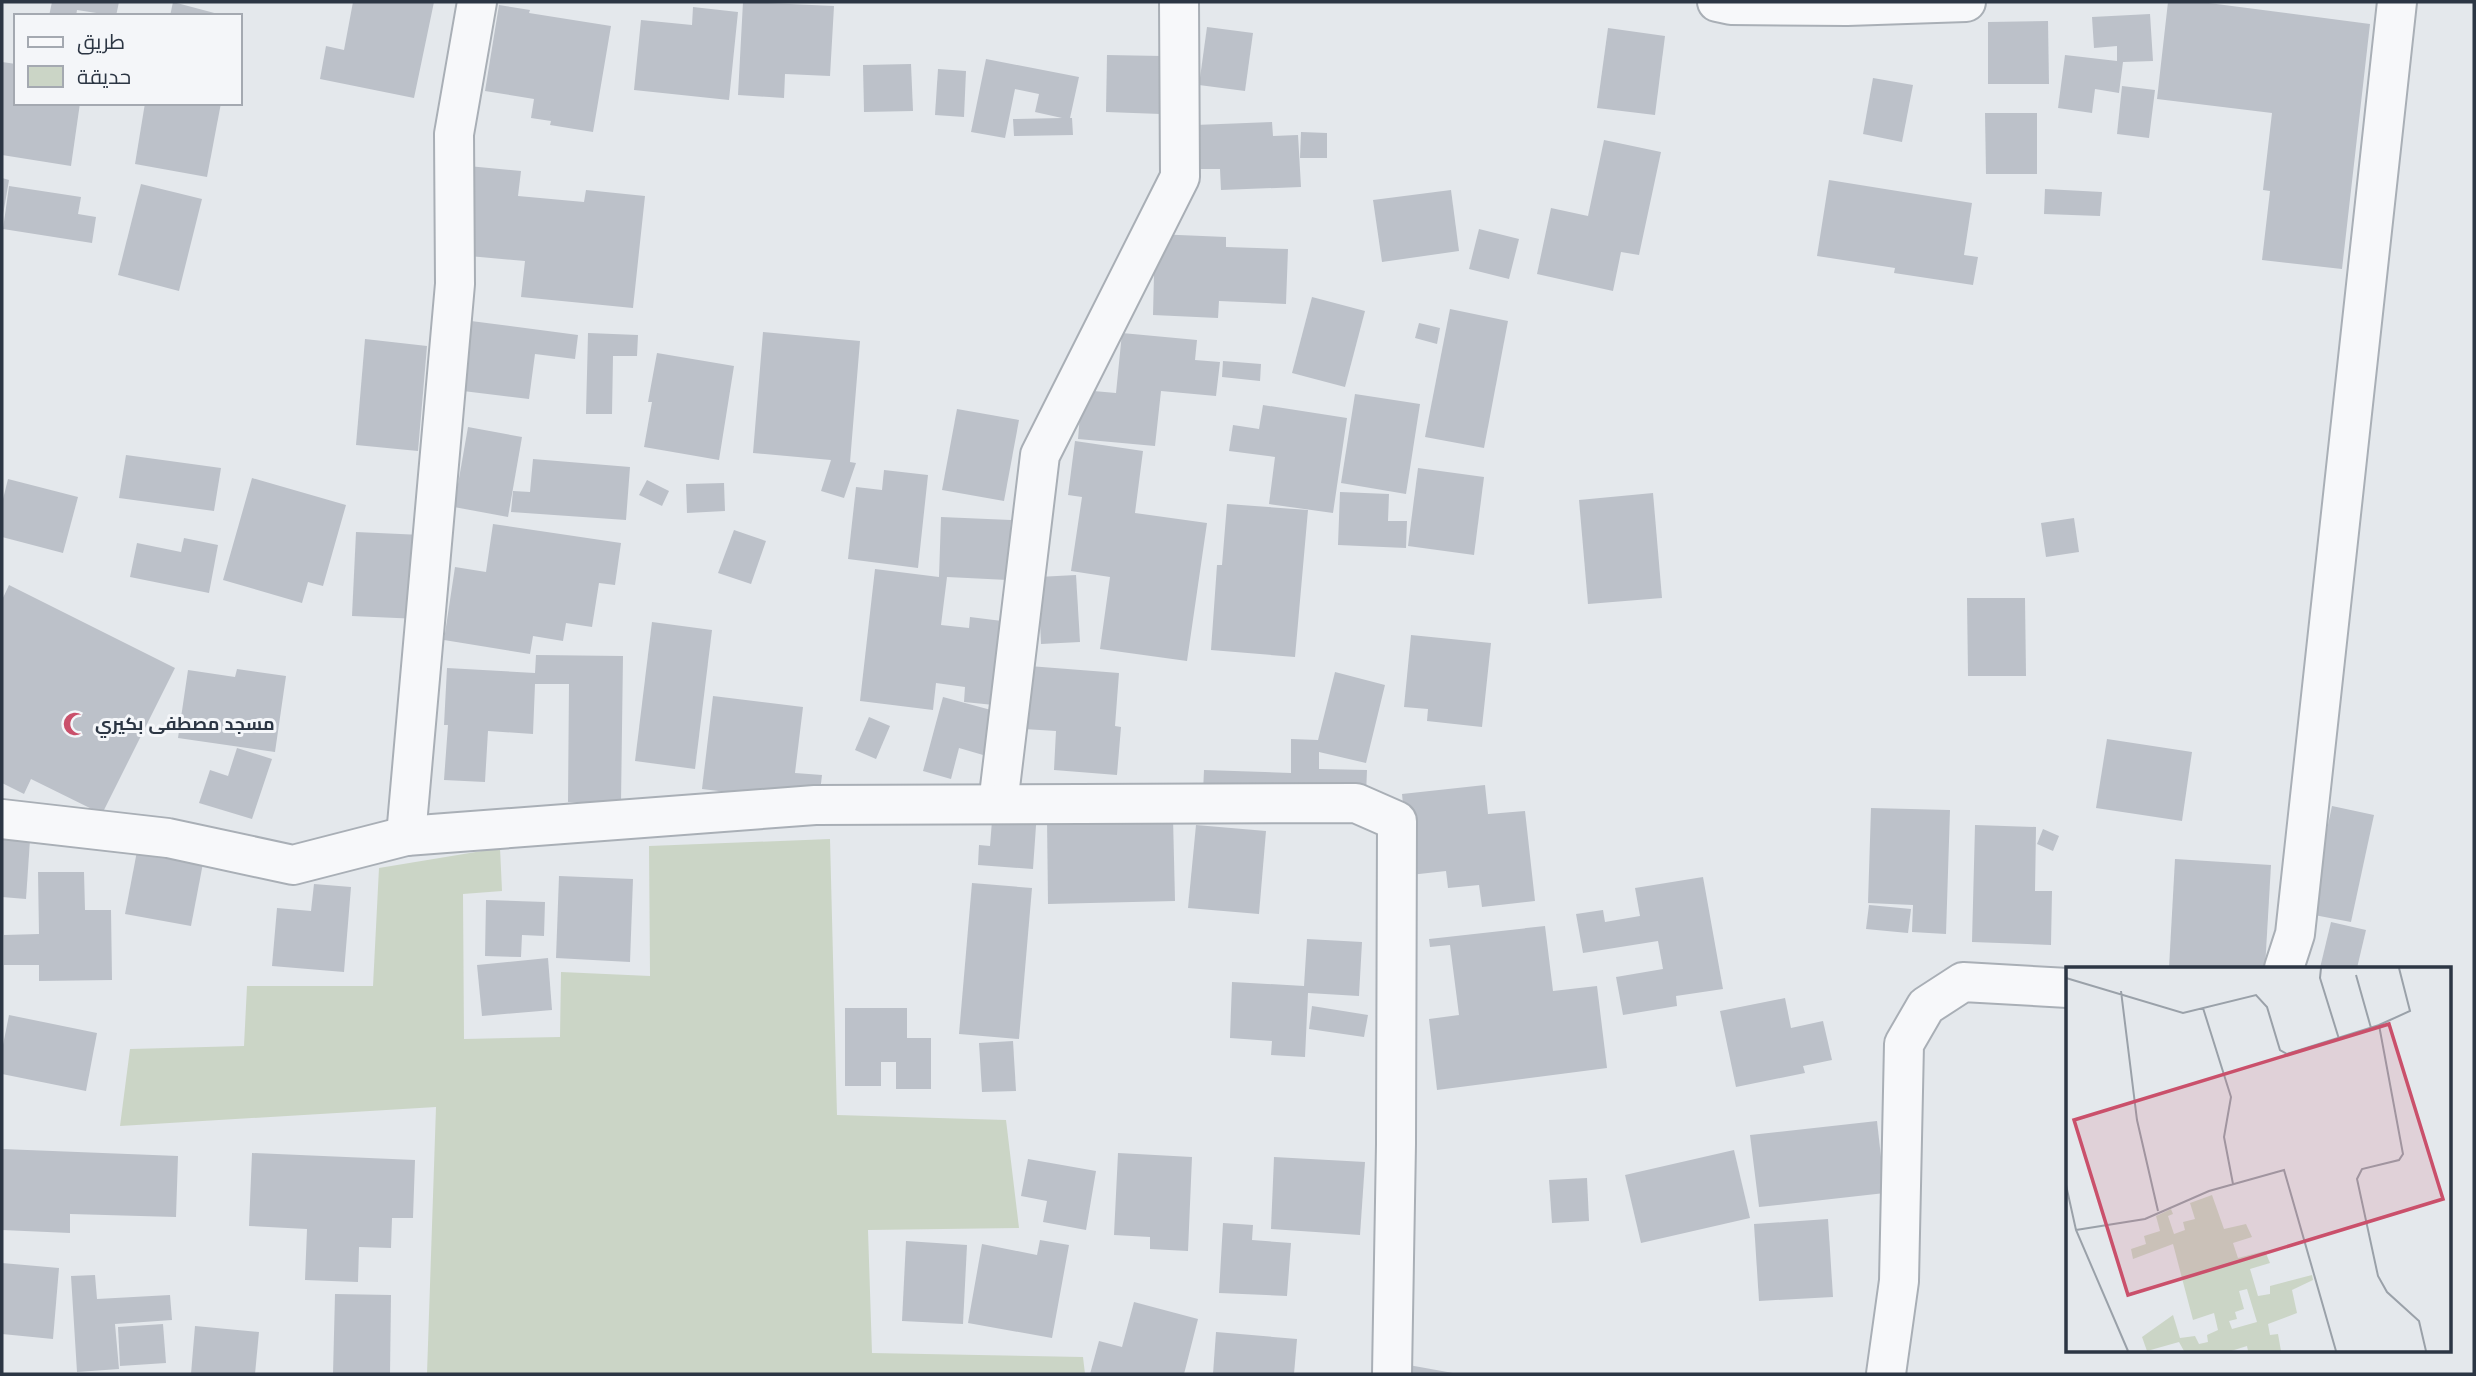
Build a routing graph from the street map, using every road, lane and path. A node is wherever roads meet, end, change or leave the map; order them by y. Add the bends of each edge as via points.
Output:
1 (477, 2) edge
2 (1179, 2) edge
3 (1717, 2) edge
4 (1966, 2) edge
5 (2397, 2) edge
6 (999, 804) junction
7 (2, 819) edge
8 (406, 836) junction
9 (2284, 967) edge
10 (2066, 988) edge
11 (1392, 1374) edge
12 (1886, 1374) edge

1 - 8 street via 454,134 455,284
2 - 6 street via 1180,177 1040,455
3 - 4 street via 1847,6
5 - 9 street via 2295,934
6 - 8 street via 816,805
6 - 11 street via 1356,803 1396,821
7 - 8 street via 168,838 293,865
10 - 12 street via 1964,982 1926,1006 1904,1044 1899,1281

